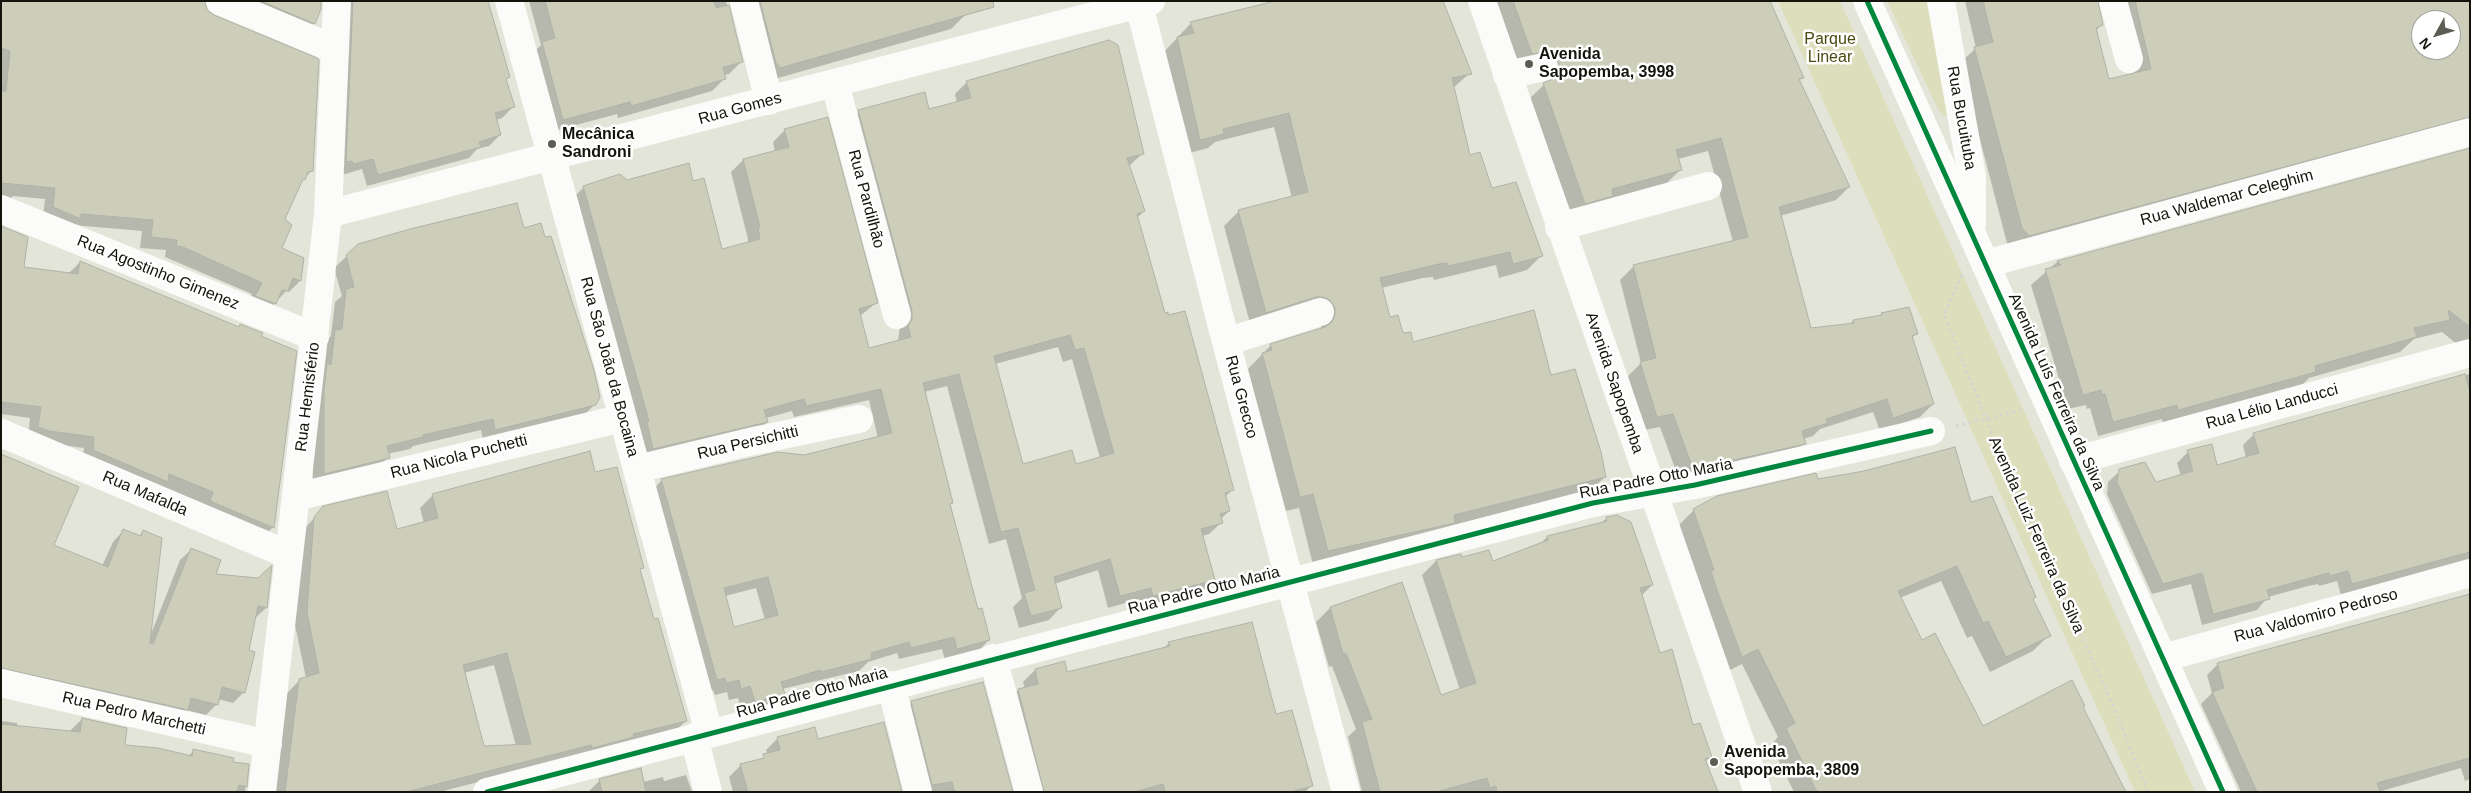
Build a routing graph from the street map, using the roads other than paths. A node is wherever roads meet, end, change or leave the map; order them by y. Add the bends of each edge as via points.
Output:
1 (220, 1) edge
2 (337, 1) edge
3 (509, 1) edge
4 (744, 1) edge
5 (1482, 1) edge
6 (1867, 1) edge
7 (1941, 1) edge
8 (2113, 1) edge
9 (1142, 2) edge
10 (335, 49) junction
11 (2129, 58) dead end
12 (1544, 67) dead end
13 (1507, 75) junction
14 (835, 84) junction
15 (769, 102) junction
16 (2470, 132) edge
17 (552, 158) junction
18 (1708, 186) dead end
19 (1, 209) edge
20 (328, 214) junction
21 (1559, 227) junction
22 (1972, 236) junction
23 (1985, 264) junction
24 (1320, 312) dead end
25 (897, 315) dead end
26 (315, 337) junction
27 (1226, 342) junction
28 (2470, 353) edge
29 (623, 418) junction
30 (859, 419) dead end
31 (1931, 431) road end
32 (1, 433) edge
33 (2074, 461) junction
34 (637, 469) junction
35 (1652, 492) junction
36 (296, 497) junction
37 (289, 555) junction
38 (2470, 573) edge
39 (1290, 581) junction
40 (993, 658) junction
41 (2163, 658) junction
42 (1, 683) edge
43 (892, 685) junction
44 (701, 735) junction
45 (268, 744) junction
46 (262, 792) edge
47 (487, 792) edge
48 (708, 792) edge
49 (918, 792) edge
50 (1029, 792) edge
51 (1346, 792) edge
52 (1758, 792) edge
53 (2223, 792) edge

1 - 10 street
2 - 10 street, Rua Hemisfério
3 - 17 street, Rua São João da Bocaina
4 - 15 street
5 - 13 street, Avenida Sapopemba
6 - 22 street, Avenida Luís Ferreira da Silva
7 - 22 street, Rua Bucuituba via 1972,176
8 - 11 street
9 - 14 street, Rua Gomes
9 - 27 street, Rua Grecco
10 - 20 street, Rua Hemisfério
12 - 13 street
13 - 21 street, Avenida Sapopemba
14 - 15 street, Rua Gomes
14 - 25 street, Rua Pardilhão
15 - 17 street, Rua Gomes
16 - 23 street, Rua Waldemar Celeghim
17 - 20 street, Rua Gomes
17 - 29 street, Rua São João da Bocaina
18 - 21 street
19 - 26 street, Rua Agostinho Gimenez
20 - 26 street, Rua Hemisfério
21 - 35 street, Avenida Sapopemba
22 - 23 street, Avenida Luís Ferreira da Silva
23 - 33 street, Avenida Luís Ferreira da Silva
24 - 27 street
26 - 36 street, Rua Hemisfério
27 - 39 street, Rua Grecco
28 - 33 street, Rua Lélio Landucci
29 - 34 street, Rua São João da Bocaina
29 - 36 street, Rua Nicola Puchetti
30 - 34 street, Rua Persichitti
31 - 35 street, Rua Padre Otto Maria
32 - 37 street, Rua Mafalda
33 - 41 street, Avenida Luís Ferreira da Silva
34 - 44 street, Rua São João da Bocaina
35 - 39 street, Rua Padre Otto Maria via 1592,503
35 - 52 street, Avenida Sapopemba
36 - 37 street, Rua Hemisfério
37 - 45 street, Rua Hemisfério
38 - 41 street, Rua Valdomiro Pedroso
39 - 40 street, Rua Padre Otto Maria
39 - 51 street, Rua Grecco
40 - 43 street, Rua Padre Otto Maria
40 - 50 street
41 - 53 street, Avenida Luís Ferreira da Silva
42 - 45 street, Rua Pedro Marchetti
43 - 44 street, Rua Padre Otto Maria
43 - 49 street
44 - 47 street, Rua Padre Otto Maria
44 - 48 street, Rua São João da Bocaina
45 - 46 street, Rua Hemisfério

